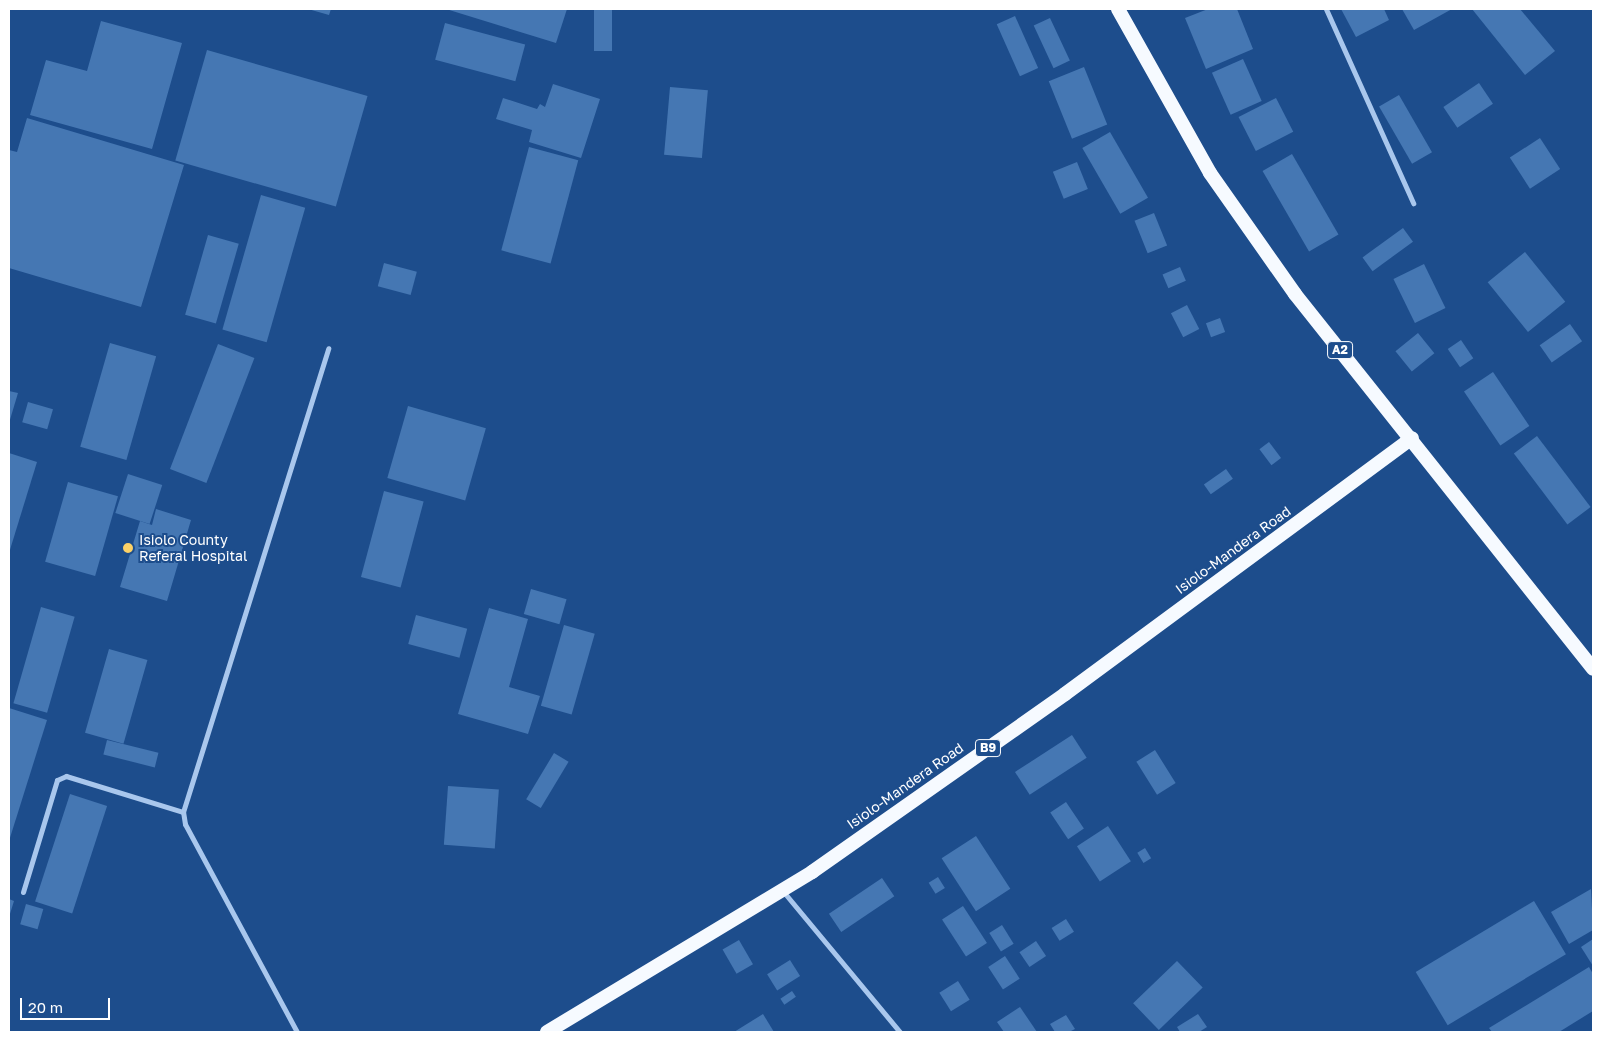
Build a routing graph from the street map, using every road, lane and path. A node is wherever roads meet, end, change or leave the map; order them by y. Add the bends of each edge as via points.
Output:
1 (1118, 9) edge
2 (1326, 9) edge
3 (1413, 204) dead end
4 (328, 348) dead end
5 (1412, 438) junction
6 (1593, 669) edge
7 (183, 812) junction
8 (782, 890) junction
9 (23, 892) dead end
10 (553, 1031) edge
11 (297, 1032) edge
12 (900, 1032) edge

1 - 5 highway, A2 via 1210,173 1295,294
2 - 3 street
4 - 7 street
5 - 6 highway, A2
5 - 8 highway, Isiolo-Mandera Road / B9 via 1065,694
7 - 9 street via 66,776 57,780
7 - 11 street via 185,824
8 - 10 highway, Isiolo-Mandera Road / B9
8 - 12 street

